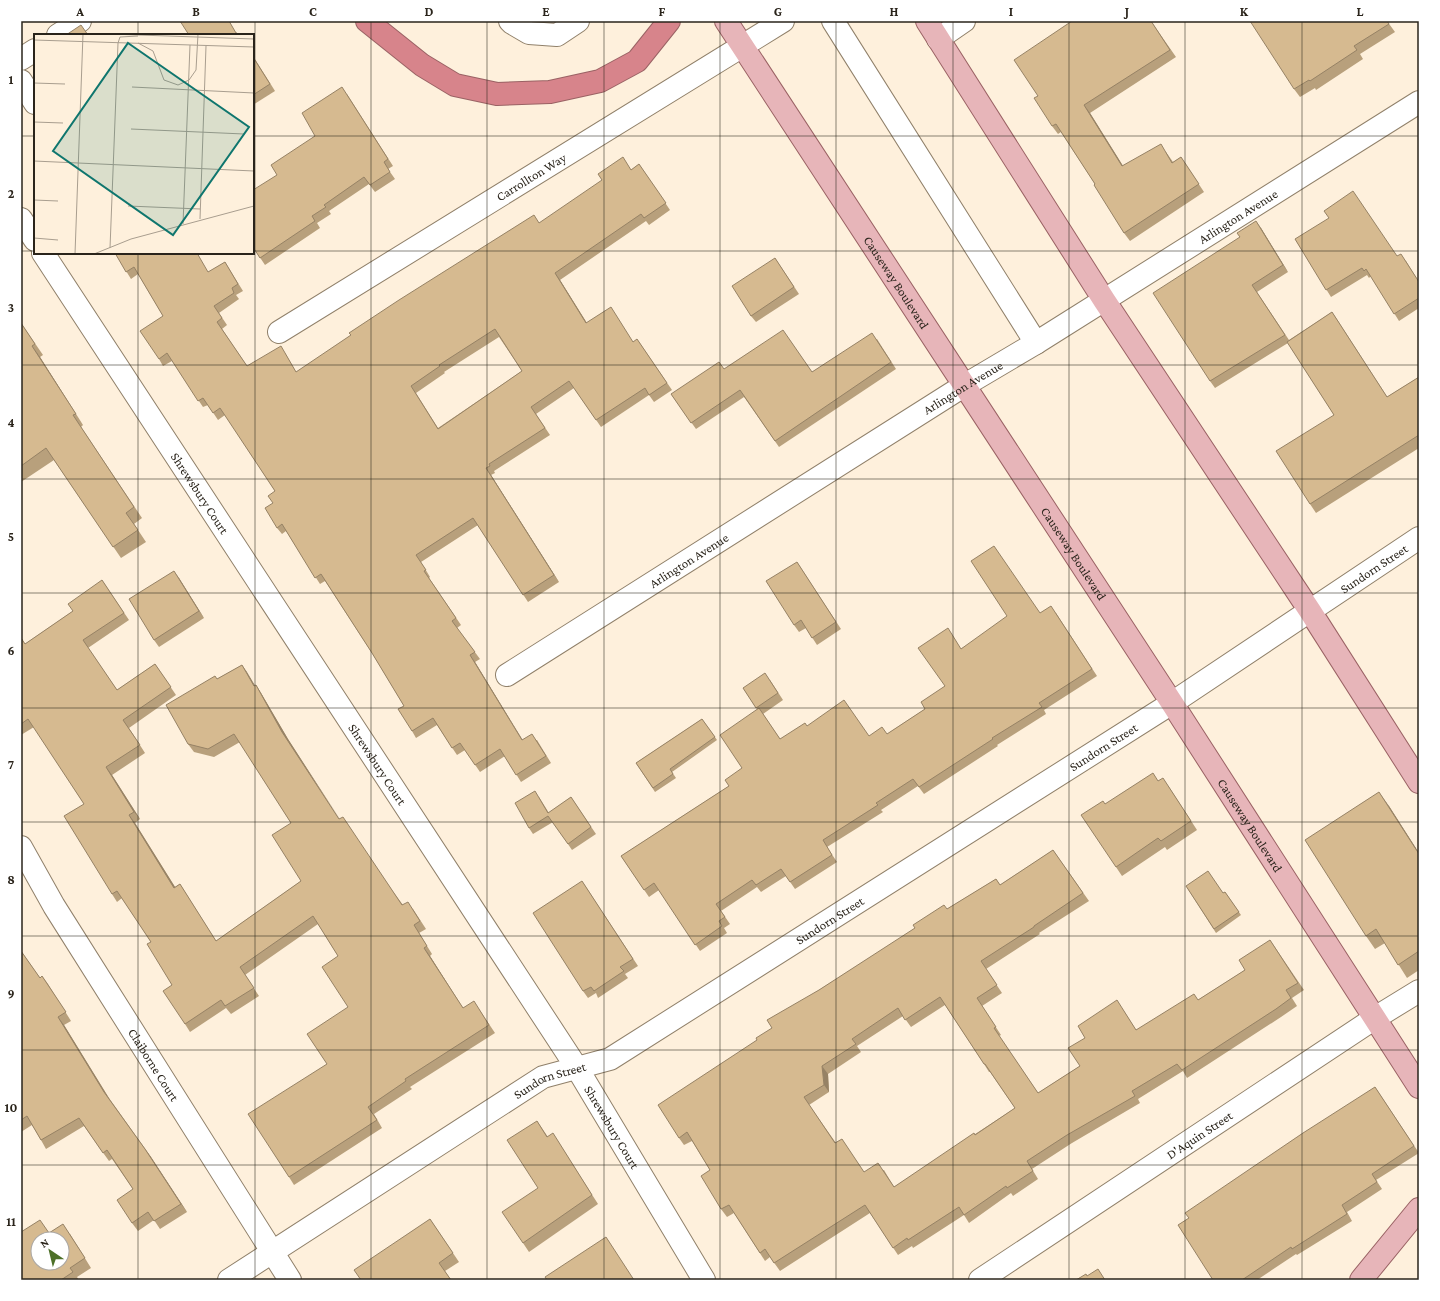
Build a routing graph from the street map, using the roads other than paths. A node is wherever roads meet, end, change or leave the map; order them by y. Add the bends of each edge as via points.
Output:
1 (80, 21) edge
2 (510, 21) edge
3 (578, 21) edge
4 (669, 21) edge
5 (726, 21) edge
6 (782, 21) edge
7 (833, 21) edge
8 (964, 21) edge
9 (373, 26) edge
10 (933, 30) edge
11 (60, 34) edge
12 (742, 46) junction
13 (34, 51) edge
14 (21, 59) edge
15 (21, 81) edge
16 (34, 100) edge
17 (1419, 102) edge
18 (21, 219) edge
19 (34, 238) edge
20 (44, 254) edge
21 (1104, 300) junction
22 (279, 332) dead end
23 (1036, 343) junction
24 (965, 385) junction
25 (1419, 538) edge
26 (1310, 611) junction
27 (507, 675) dead end
28 (1172, 703) junction
29 (1419, 782) edge
30 (21, 847) edge
31 (1419, 991) edge
32 (1375, 1018) junction
33 (577, 1068) junction
34 (1419, 1087) edge
35 (1419, 1209) edge
36 (272, 1252) junction
37 (229, 1280) edge
38 (290, 1280) edge
39 (704, 1280) edge
40 (980, 1280) edge
41 (1361, 1280) edge

1 - 11 street
2 - 3 street via 529,33 557,35
4 - 9 highway via 637,61 600,81 550,92 497,94 455,85 422,66
5 - 12 main road, Causeway Boulevard
6 - 12 street, Carrollton Way
7 - 23 street
8 - 10 street
10 - 21 main road
12 - 22 street, Carrollton Way
12 - 24 main road, Causeway Boulevard
13 - 14 street
15 - 16 street
17 - 21 street, Arlington Avenue
18 - 19 street
20 - 33 street, Shrewsbury Court
21 - 23 street, Arlington Avenue
21 - 26 main road
23 - 24 street, Arlington Avenue
24 - 27 street, Arlington Avenue
24 - 28 main road, Causeway Boulevard
25 - 26 street, Sundorn Street
26 - 28 street, Sundorn Street
26 - 29 main road
28 - 32 main road, Causeway Boulevard
28 - 33 street, Sundorn Street via 610,1059
30 - 36 street, Claiborne Court via 54,906
31 - 32 street, D'Aquin Street
32 - 34 main road, Causeway Boulevard
32 - 40 street, D'Aquin Street
33 - 36 street, Sundorn Street via 543,1077
33 - 39 street, Shrewsbury Court
35 - 41 main road
36 - 37 street, Sundorn Street
36 - 38 street, Claiborne Court

